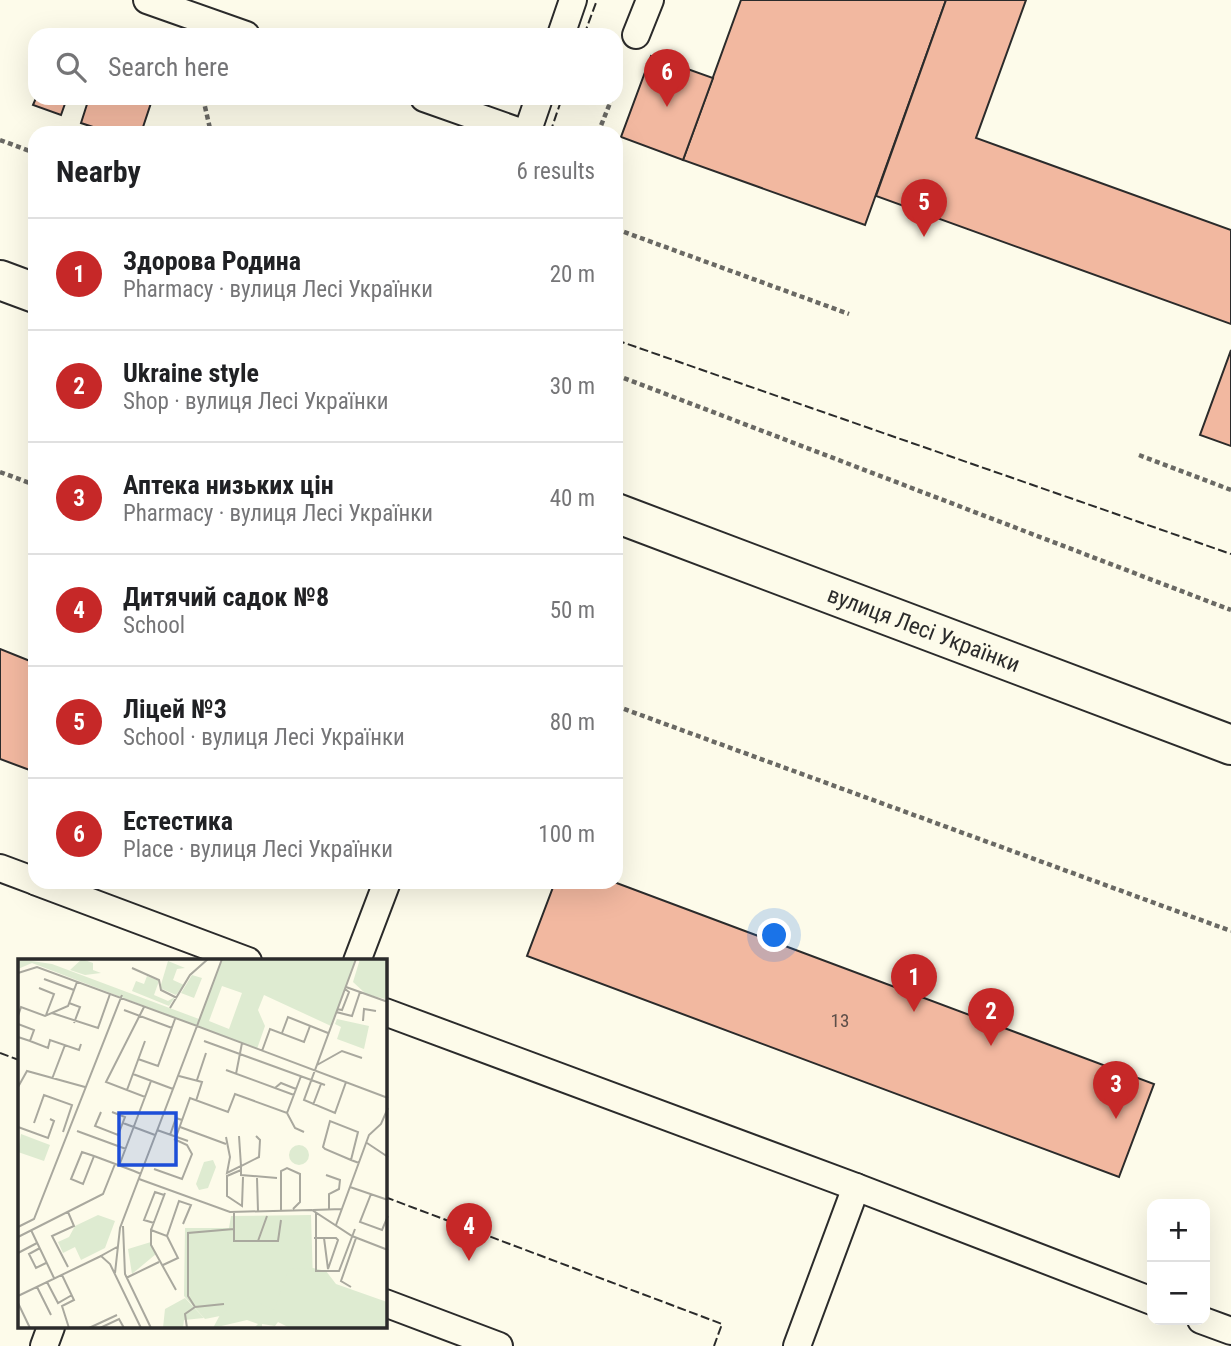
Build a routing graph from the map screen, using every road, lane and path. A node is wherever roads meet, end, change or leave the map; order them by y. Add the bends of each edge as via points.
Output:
1 (147, 0) edge
2 (573, 0) edge
3 (650, 0) edge
4 (226, 28) edge
5 (563, 28) edge
6 (636, 35) dead end
7 (205, 105) edge
8 (444, 105) edge
9 (536, 105) edge
10 (609, 105) edge
11 (209, 126) edge
12 (505, 126) edge
13 (528, 126) edge
14 (601, 126) edge
15 (0, 140) edge
16 (28, 150) edge
17 (623, 232) edge
18 (0, 280) edge
19 (28, 290) edge
20 (849, 314) dead end
21 (623, 378) edge
22 (1139, 456) dead end
23 (0, 472) edge
24 (28, 482) edge
25 (1231, 490) edge
26 (623, 516) edge
27 (1231, 610) edge
28 (623, 709) edge
29 (1231, 745) edge
30 (0, 868) edge
31 (28, 879) edge
32 (55, 889) edge
33 (384, 889) edge
34 (1231, 931) edge
35 (243, 959) edge
36 (358, 959) edge
37 (387, 1013) edge
38 (856, 1187) junction
39 (1147, 1299) edge
40 (387, 1304) edge
41 (1210, 1324) edge
42 (51, 1328) edge
43 (1231, 1331) edge
44 (44, 1346) edge
45 (499, 1346) edge
46 (797, 1346) edge

1 - 4 lane
2 - 5 lane
3 - 6 lane
7 - 11 path
8 - 12 lane
9 - 13 lane
10 - 14 path
15 - 16 path
17 - 20 path
18 - 19 main road
21 - 27 path
22 - 25 path
23 - 24 path
26 - 29 main road, вулиця Лесі Українки
28 - 34 path
30 - 31 lane
32 - 35 lane
33 - 36 lane
37 - 38 lane
38 - 39 lane
38 - 46 lane
40 - 45 lane
41 - 43 lane
42 - 44 lane

